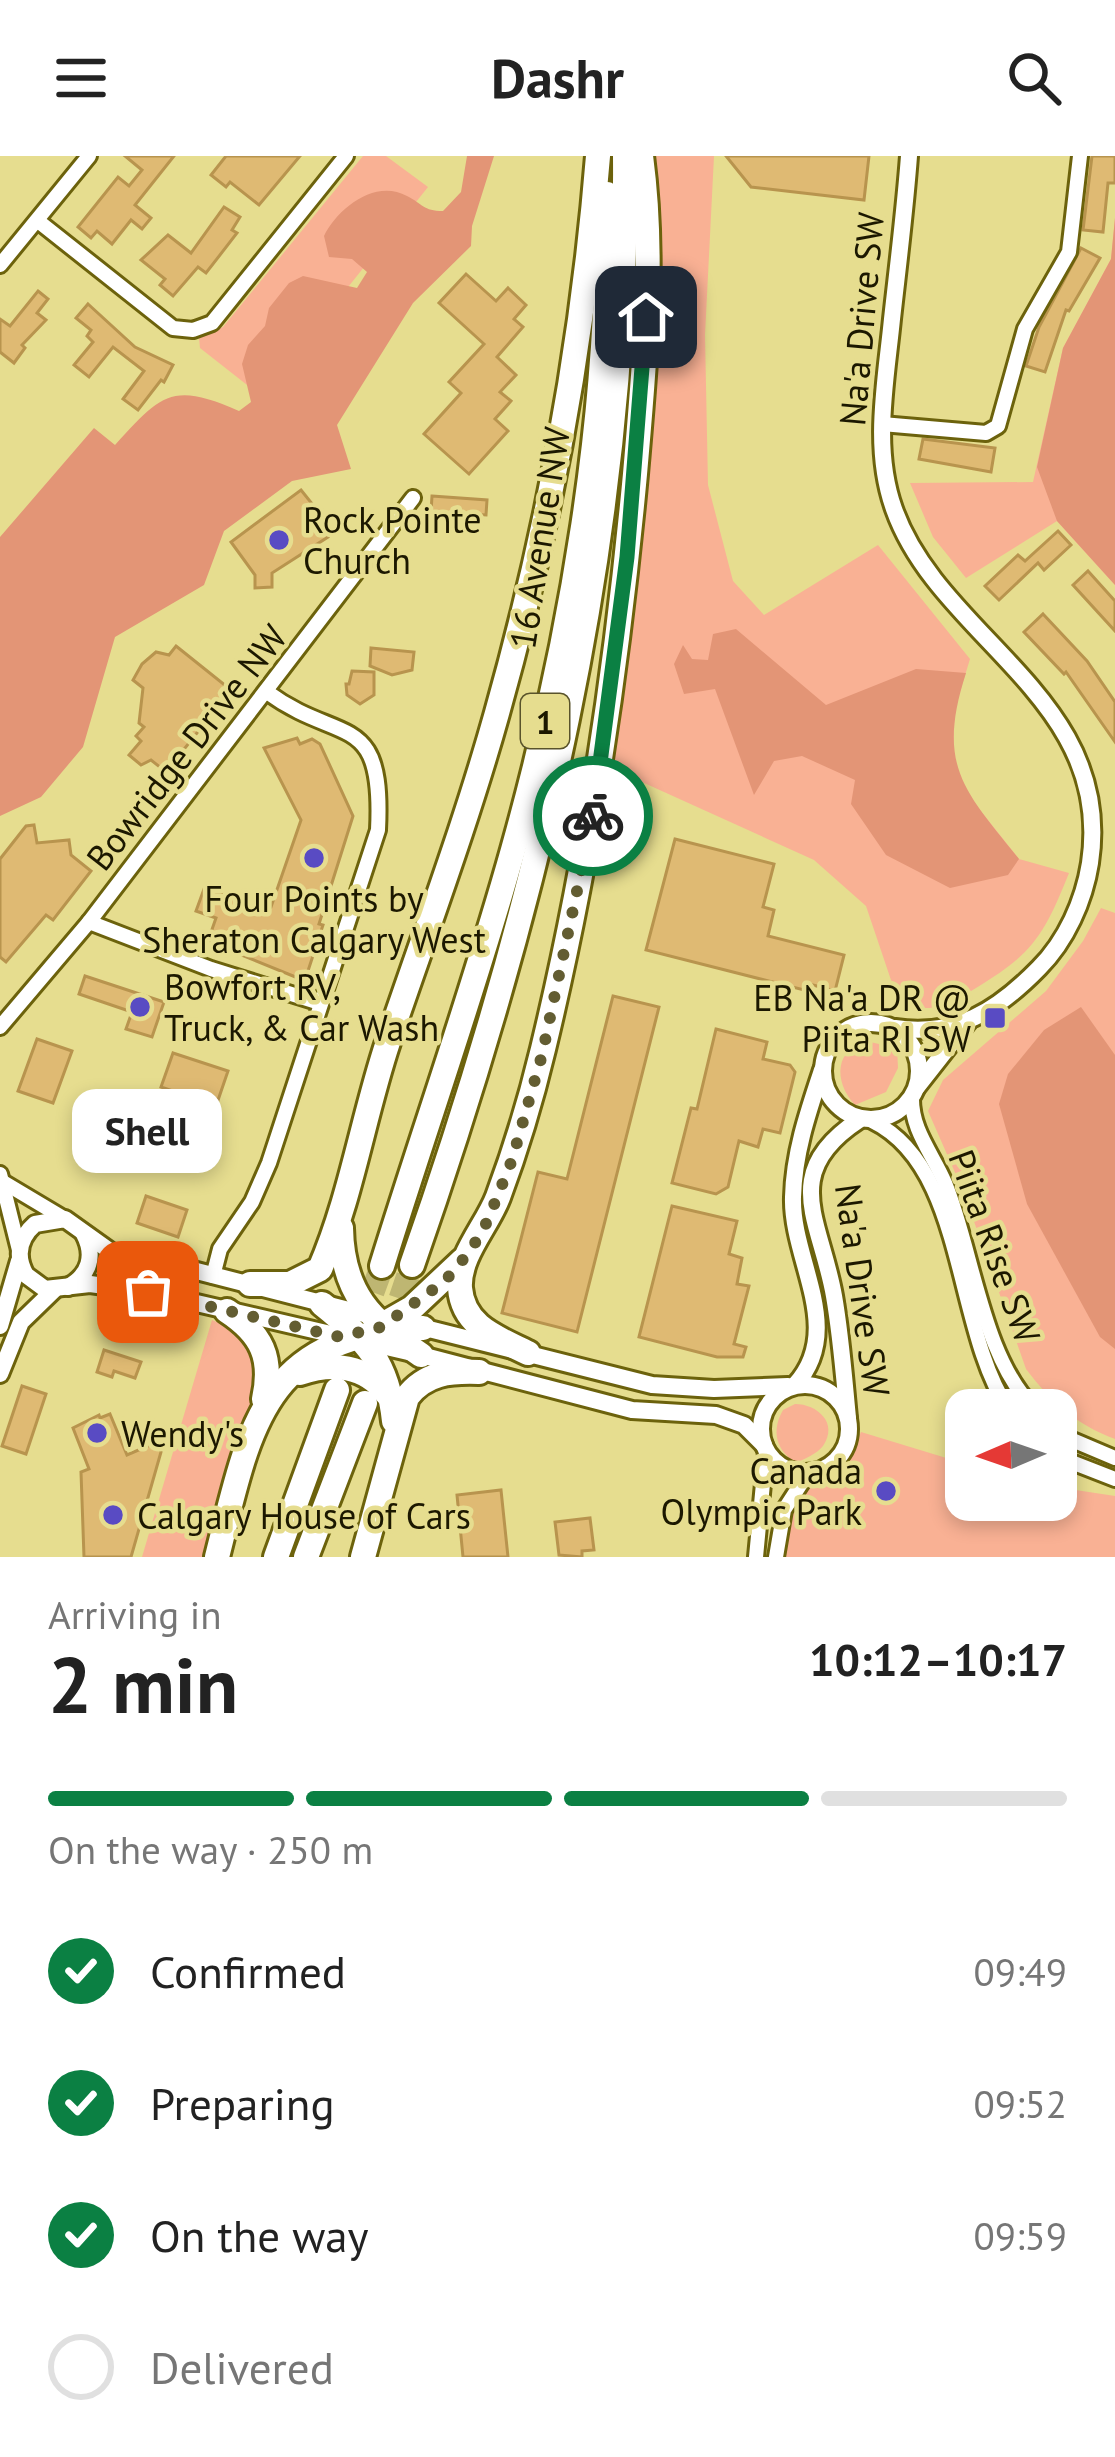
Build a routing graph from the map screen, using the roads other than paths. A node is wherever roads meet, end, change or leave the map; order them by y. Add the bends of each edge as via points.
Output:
1 (89, 156) edge
2 (346, 156) edge
3 (603, 156) edge
4 (625, 156) edge
5 (641, 156) edge
6 (910, 156) edge
7 (1079, 156) edge
8 (38, 221) junction
9 (0, 263) edge
10 (882, 424) junction
11 (413, 498) dead end
12 (268, 692) junction
13 (89, 922) junction
14 (320, 1003) junction
15 (968, 1022) junction
16 (0, 1027) edge
17 (895, 1028) junction
18 (822, 1070) junction
19 (914, 1092) junction
20 (865, 1120) junction
21 (2, 1178) edge
22 (346, 1184) junction
23 (65, 1219) junction
24 (82, 1231) junction
25 (471, 1250) junction
26 (19, 1255) junction
27 (412, 1265) tunnel mouth
28 (382, 1266) tunnel mouth
29 (213, 1276) junction
30 (250, 1284) junction
31 (61, 1289) junction
32 (322, 1304) joint
33 (227, 1311) junction
34 (0, 1325) edge
35 (422, 1328) joint
36 (368, 1332) junction
37 (528, 1353) junction
38 (421, 1355) joint
39 (479, 1372) junction
40 (0, 1374) edge
41 (284, 1379) junction
42 (791, 1386) junction
43 (997, 1389) edge
44 (1021, 1389) edge
45 (338, 1390) dead end
46 (364, 1403) dead end
47 (393, 1408) junction
48 (261, 1410) junction
49 (848, 1418) junction
50 (394, 1436) junction
51 (1077, 1442) edge
52 (765, 1449) junction
53 (1115, 1458) edge
54 (1077, 1464) edge
55 (806, 1476) junction
56 (1115, 1479) edge
57 (217, 1557) edge
58 (276, 1557) edge
59 (306, 1557) edge
60 (363, 1557) edge
61 (756, 1557) edge
62 (776, 1557) edge

1 - 8 street
2 - 8 street via 212,323 194,330 173,328
3 - 22 highway via 528,598
3 - 28 highway, 16 Avenue NW / 1 via 605,280 592,443 553,688 508,867
4 - 27 highway, 16 Avenue NW / 1 via 615,409 569,721 513,951
5 - 25 highway via 646,317 639,422 592,822 527,1107
6 - 10 street, Na'a Drive SW
7 - 10 street via 1070,252 1025,329 998,427 986,433
8 - 9 street
10 - 15 street, Na'a Drive SW via 883,466 910,546 1061,725 1078,759 1093,827 1084,888 1062,938 1042,966
11 - 12 street, Bowridge Drive NW
12 - 13 street, Bowridge Drive NW
12 - 14 street via 357,737 374,760 380,793 378,830
13 - 14 street
13 - 16 street, Bowridge Drive NW
14 - 29 street via 269,1163
15 - 17 street, Na'a Drive SW via 926,1033
15 - 19 street, Na'a Drive SW
17 - 18 street via 849,1028 830,1046
17 - 19 street via 916,1058
18 - 20 street via 835,1102
18 - 42 street, Na'a Drive SW via 792,1201 817,1335 809,1365
19 - 20 street via 889,1117
19 - 44 street, Piita Rise SW via 916,1127 947,1186 992,1334
20 - 43 street, Piita Rise SW via 901,1139 920,1162
20 - 49 street, Na'a Drive SW via 834,1136 813,1173
21 - 23 street
21 - 26 street
22 - 30 highway via 320,1269 290,1284
22 - 36 highway via 341,1248
23 - 24 street
23 - 26 street via 35,1224
24 - 29 street via 121,1258
24 - 31 street via 89,1263 82,1278
25 - 36 highway via 445,1281
25 - 37 highway via 460,1287 469,1315
26 - 31 street via 31,1281
26 - 34 street
29 - 30 street
30 - 32 street
31 - 33 street via 104,1285
31 - 40 street via 21,1322
32 - 36 highway
33 - 36 street
33 - 48 highway via 266,1352
35 - 36 highway
35 - 37 street
36 - 38 highway
36 - 41 highway
36 - 47 highway
37 - 42 street via 652,1385
38 - 39 street
39 - 50 highway via 417,1384
39 - 52 street via 632,1410 727,1418 752,1430
41 - 47 highway via 324,1366 348,1369 380,1384
41 - 48 highway
42 - 49 street via 830,1391
42 - 52 street via 768,1411
45 - 58 highway
46 - 59 highway
47 - 50 highway
48 - 57 highway
49 - 55 street via 839,1454
50 - 60 highway
51 - 53 street
52 - 55 street via 785,1471
52 - 61 street
54 - 56 street
55 - 62 street via 784,1510

